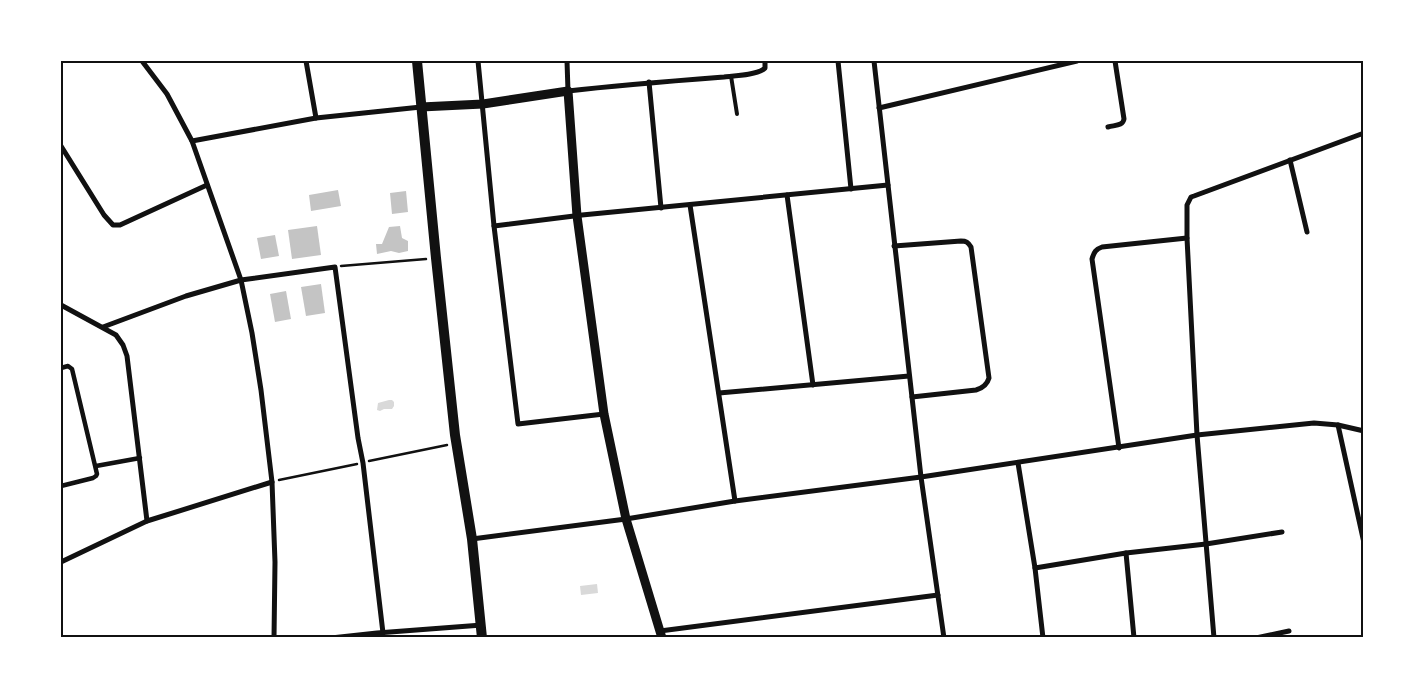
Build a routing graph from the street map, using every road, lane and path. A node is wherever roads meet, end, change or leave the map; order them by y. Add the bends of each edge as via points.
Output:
1 (142, 61) edge
2 (306, 61) edge
3 (417, 61) edge
4 (478, 61) edge
5 (567, 61) edge
6 (765, 61) edge
7 (838, 61) edge
8 (874, 61) edge
9 (1077, 61) edge
10 (1115, 61) edge
11 (1059, 63) edge
12 (730, 76) junction
13 (649, 82) junction
14 (568, 91) junction
15 (483, 104) junction
16 (421, 108) junction
17 (879, 108) junction
18 (737, 114) dead end
19 (316, 118) junction
20 (1108, 127) dead end
21 (1364, 133) edge
22 (192, 141) junction
23 (61, 146) edge
24 (1290, 160) junction
25 (207, 185) junction
26 (888, 185) junction
27 (851, 189) junction
28 (787, 195) junction
29 (690, 205) junction
30 (661, 208) junction
31 (577, 216) junction
32 (494, 226) junction
33 (1307, 232) dead end
34 (1187, 238) junction
35 (894, 246) junction
36 (436, 258) junction
37 (335, 267) junction
38 (241, 280) junction
39 (61, 305) edge
40 (103, 327) junction
41 (61, 368) edge
42 (909, 376) junction
43 (813, 385) junction
44 (719, 393) junction
45 (912, 396) junction
46 (604, 414) junction
47 (1338, 425) junction
48 (1364, 431) edge
49 (1198, 435) junction
50 (456, 443) junction
51 (1119, 448) junction
52 (140, 458) junction
53 (362, 463) junction
54 (1018, 463) junction
55 (96, 466) junction
56 (921, 477) junction
57 (272, 482) junction
58 (61, 486) edge
59 (735, 501) junction
60 (626, 519) junction
61 (147, 521) junction
62 (1282, 532) dead end
63 (472, 539) junction
64 (1364, 543) edge
65 (1206, 544) junction
66 (1126, 553) junction
67 (61, 562) edge
68 (1035, 568) junction
69 (938, 595) junction
70 (482, 625) junction
71 (1289, 632) dead end
72 (384, 633) junction
73 (377, 635) edge
74 (661, 635) edge
75 (274, 638) edge
76 (331, 638) edge
77 (482, 638) edge
78 (944, 638) edge
79 (1042, 638) edge
80 (1134, 638) edge
81 (1214, 638) edge
82 (1256, 638) edge

1 - 22 street via 167,94
2 - 19 street
3 - 16 main road
4 - 15 street
5 - 14 street
6 - 12 street via 763,71
7 - 27 street
8 - 17 street
9 - 11 street
10 - 20 street via 1124,118 1122,123
11 - 17 street
12 - 13 street
12 - 18 lane
13 - 14 street
13 - 30 street
14 - 15 street
14 - 31 street
15 - 16 street
15 - 32 street
16 - 19 street
16 - 36 main road
17 - 26 street
19 - 22 street
21 - 24 street
22 - 25 street
23 - 25 street via 113,225 120,225
24 - 33 street
24 - 34 street via 1191,197 1187,205
25 - 38 street
26 - 27 street
26 - 35 street
27 - 28 street
28 - 29 street
28 - 43 street
29 - 30 street
29 - 44 street
30 - 31 street
31 - 32 street
31 - 46 street
32 - 46 street via 518,424
34 - 49 street
34 - 51 street via 1102,247 1093,254
35 - 42 street
35 - 45 street via 961,241 969,244 988,378 987,384 976,390
36 - 37 path
36 - 50 main road
37 - 38 street
37 - 53 street
38 - 40 street via 186,296
38 - 57 street via 261,390
39 - 40 street
40 - 52 street via 116,335 127,356
41 - 55 street via 68,366 72,369
42 - 43 street
42 - 45 street
43 - 44 street
44 - 59 street
45 - 56 street
46 - 60 street
47 - 48 street
47 - 49 street via 1314,423
47 - 64 street
49 - 51 street
49 - 65 street
50 - 53 path
50 - 63 main road
51 - 54 street
52 - 55 street
52 - 61 street
53 - 57 path
53 - 72 street
54 - 56 street
54 - 68 street
55 - 58 street via 97,474 93,478
56 - 59 street
56 - 69 street
57 - 61 street
57 - 75 street via 276,562
59 - 60 street
60 - 63 street
60 - 74 street
61 - 67 street
62 - 65 street
63 - 70 main road
65 - 66 street
65 - 81 street
66 - 68 street
66 - 80 street
68 - 79 street
69 - 74 street
69 - 78 street
70 - 72 street
70 - 77 main road
71 - 82 street
72 - 73 street
73 - 76 street

